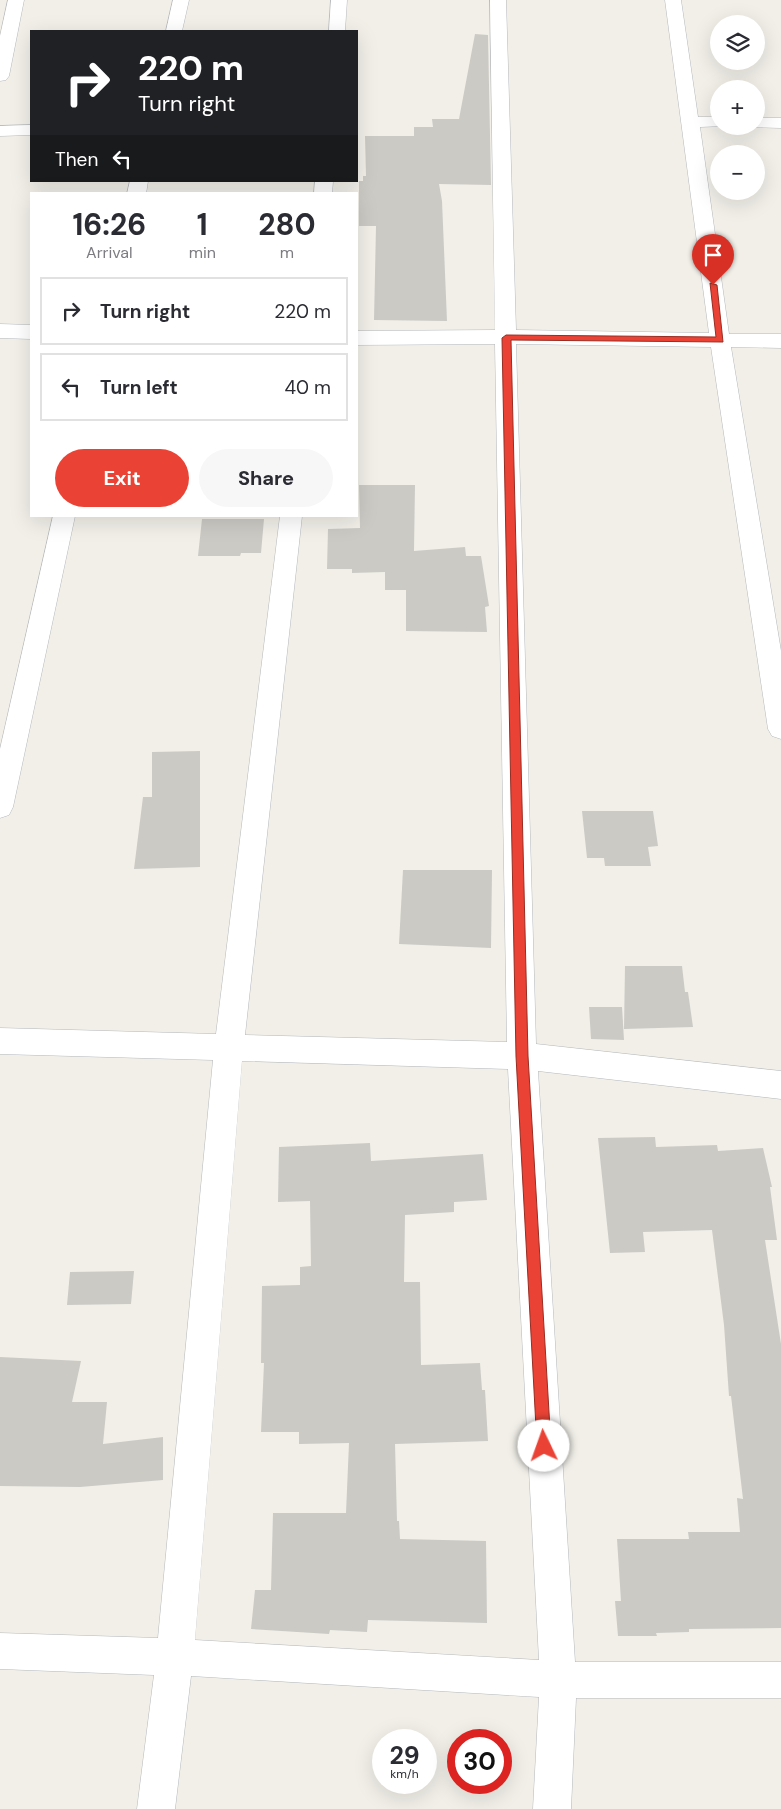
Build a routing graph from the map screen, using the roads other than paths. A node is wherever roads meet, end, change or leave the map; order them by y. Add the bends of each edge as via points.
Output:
1 (16, 0) edge
2 (181, 0) edge
3 (339, 0) edge
4 (498, 0) edge
5 (673, 0) edge
6 (174, 30) edge
7 (337, 30) edge
8 (0, 76) edge
9 (691, 122) junction
10 (710, 122) edge
11 (765, 123) edge
12 (781, 123) edge
13 (30, 130) edge
14 (0, 131) edge
15 (0, 331) edge
16 (30, 332) edge
17 (358, 338) edge
18 (506, 338) junction
19 (720, 340) junction
20 (781, 341) edge
21 (64, 517) edge
22 (291, 517) edge
23 (781, 729) edge
24 (0, 807) edge
25 (0, 1041) edge
26 (229, 1047) junction
27 (522, 1056) junction
28 (781, 1085) edge
29 (0, 1650) edge
30 (175, 1657) junction
31 (558, 1680) junction
32 (781, 1680) edge
33 (156, 1809) edge
34 (552, 1809) edge

1 - 8 street
2 - 6 street
3 - 7 street
4 - 18 street
5 - 9 street
9 - 10 street
9 - 19 street
11 - 12 street
13 - 14 street
15 - 16 street
17 - 18 street
18 - 19 street
18 - 27 street
19 - 20 street
19 - 23 street
21 - 24 street
22 - 26 street
25 - 26 street
26 - 27 street
26 - 30 street
27 - 28 street
27 - 31 street
29 - 30 street
30 - 31 street
30 - 33 street
31 - 32 street
31 - 34 street

